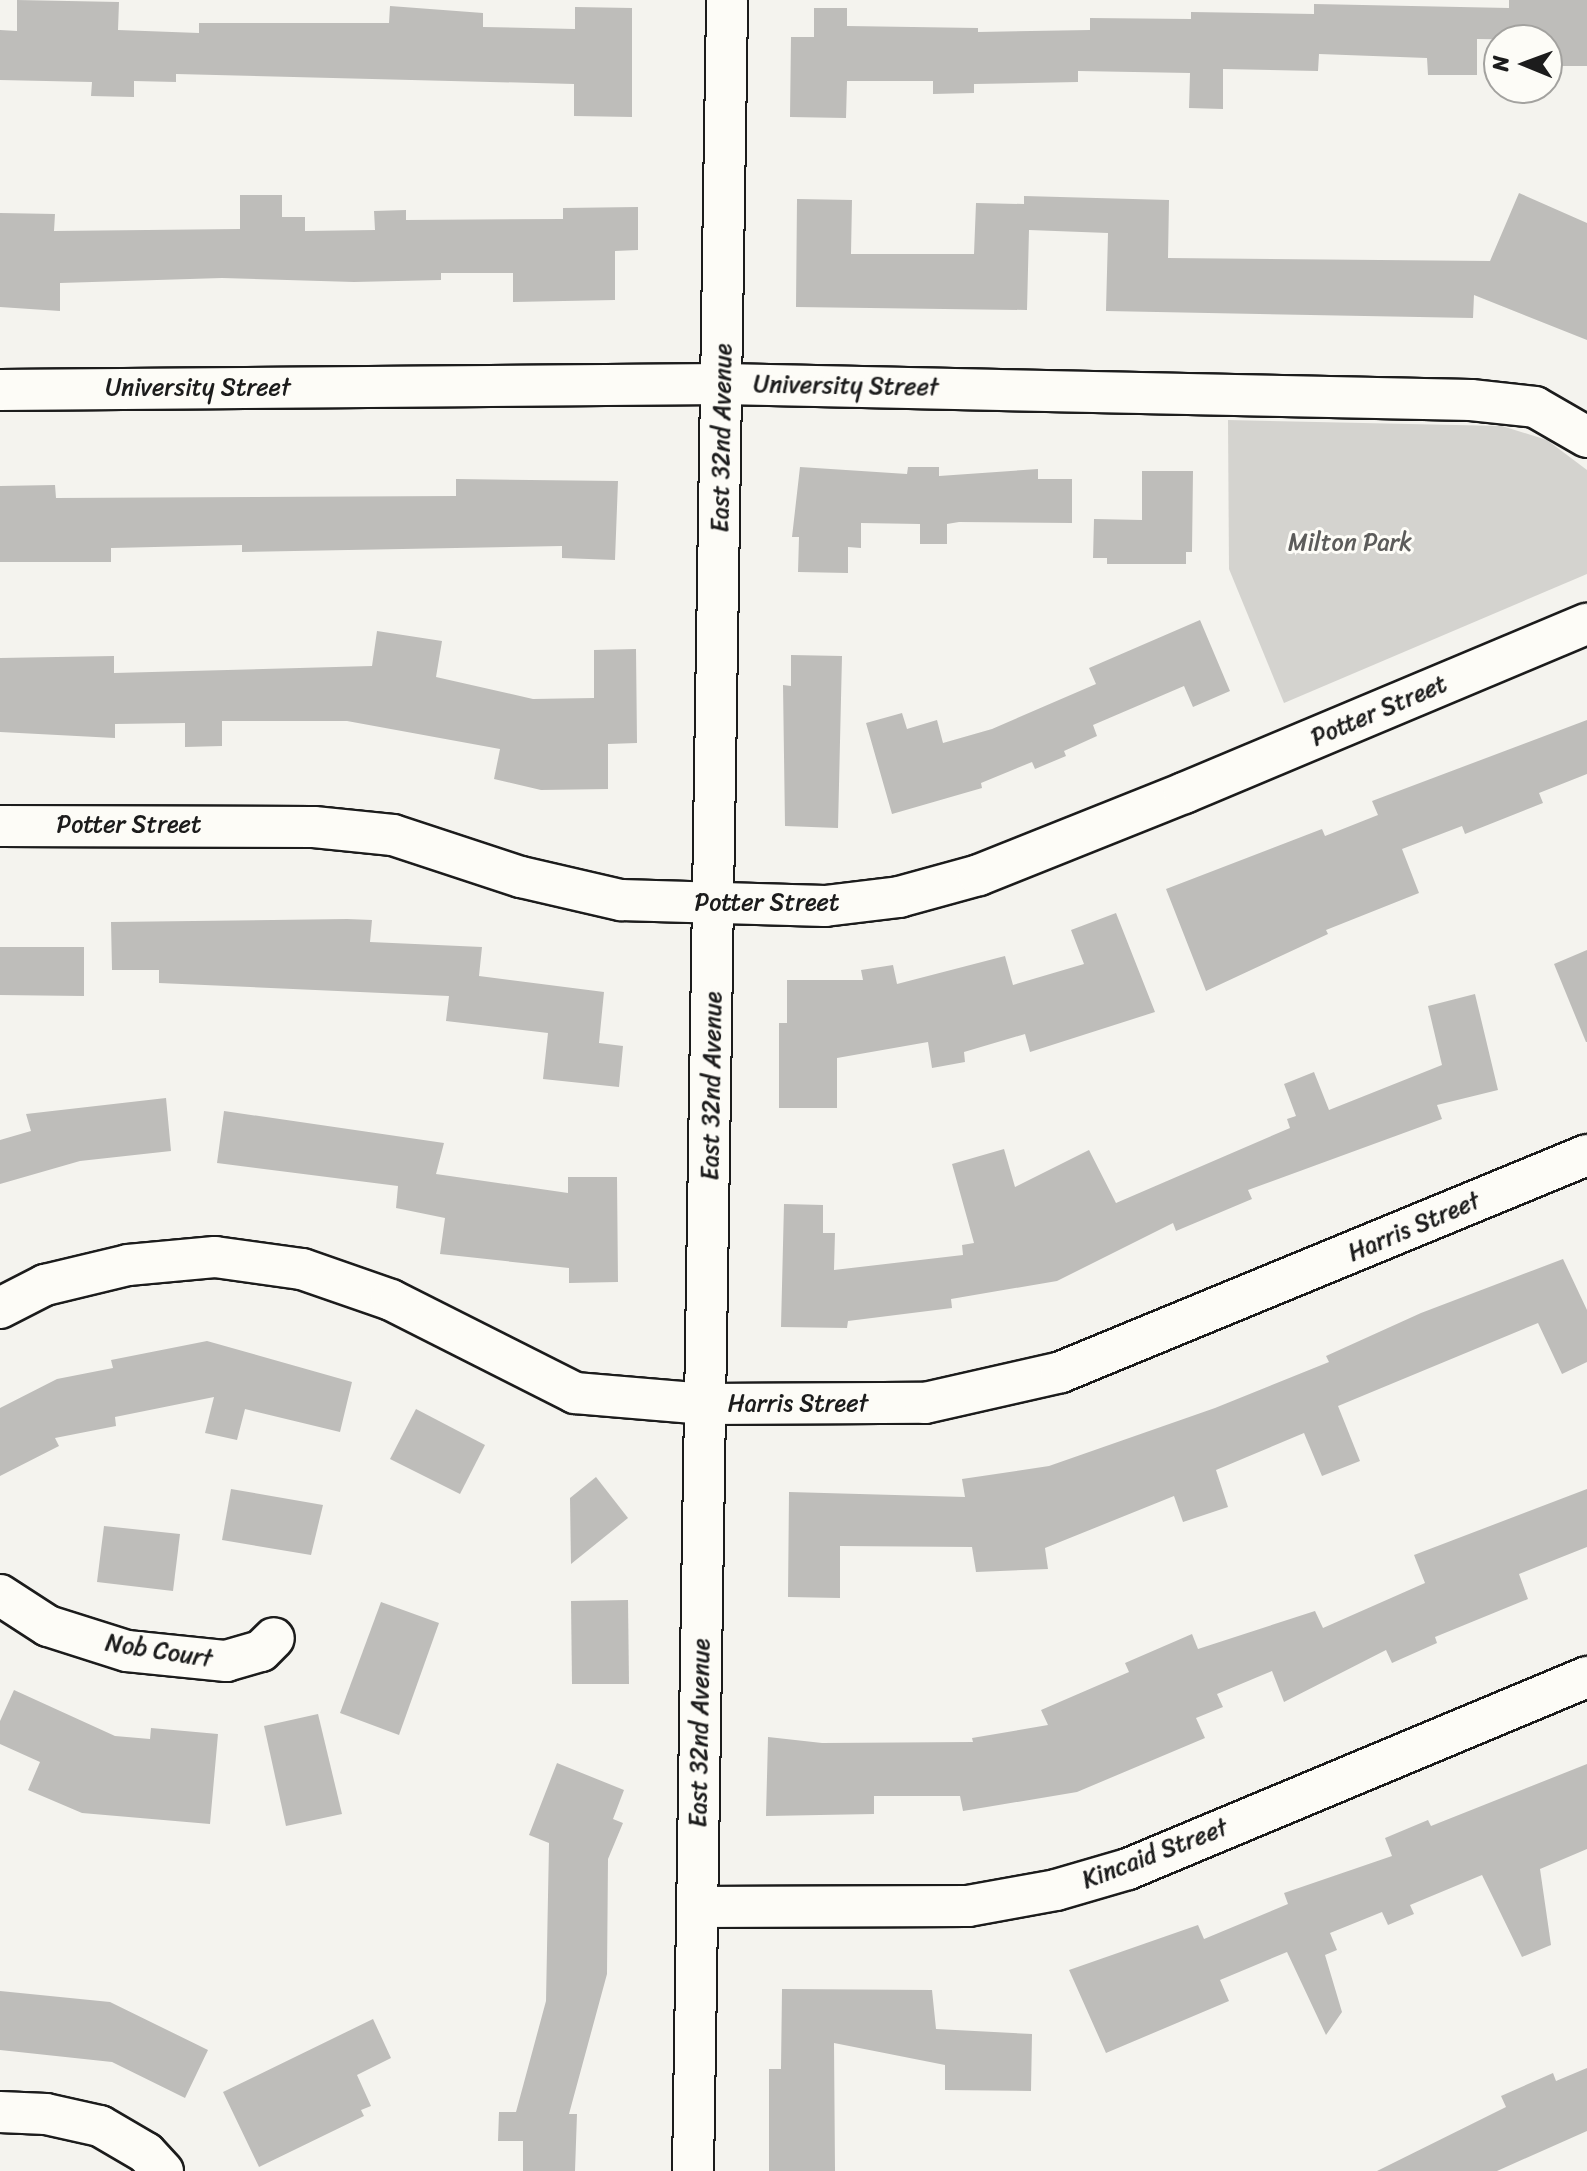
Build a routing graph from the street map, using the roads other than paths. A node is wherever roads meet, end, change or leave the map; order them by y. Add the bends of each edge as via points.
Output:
1 (727, 0) edge
2 (723, 384) junction
3 (0, 390) edge
4 (1587, 437) edge
5 (1587, 624) edge
6 (0, 826) edge
7 (715, 904) junction
8 (1587, 1155) edge
9 (0, 1308) edge
10 (706, 1404) junction
11 (0, 1595) edge
12 (274, 1638) dead end
13 (1587, 1677) edge
14 (697, 1907) junction
15 (0, 2112) edge
16 (163, 2171) edge
17 (693, 2171) edge

1 - 2 street, East 32nd Avenue
2 - 3 street, University Street
2 - 4 street, University Street via 1512,402 1535,407
2 - 7 street, East 32nd Avenue
5 - 7 street, Potter Street via 979,875 899,897 825,906
6 - 7 street, Potter Street via 330,828 393,835 521,877 621,900
7 - 10 street, East 32nd Avenue
8 - 10 street, Harris Street via 1130,1345 988,1393 856,1406
9 - 10 street, Harris Street via 45,1285 115,1269 215,1257 302,1269 391,1300 575,1393
10 - 14 street, East 32nd Avenue
11 - 12 street, Nob Court via 48,1626 127,1651 226,1661 261,1651
13 - 14 street, Kincaid Street via 1128,1869 1056,1890 968,1906
14 - 17 street, East 32nd Avenue
15 - 16 street via 46,2114 100,2126 146,2153

